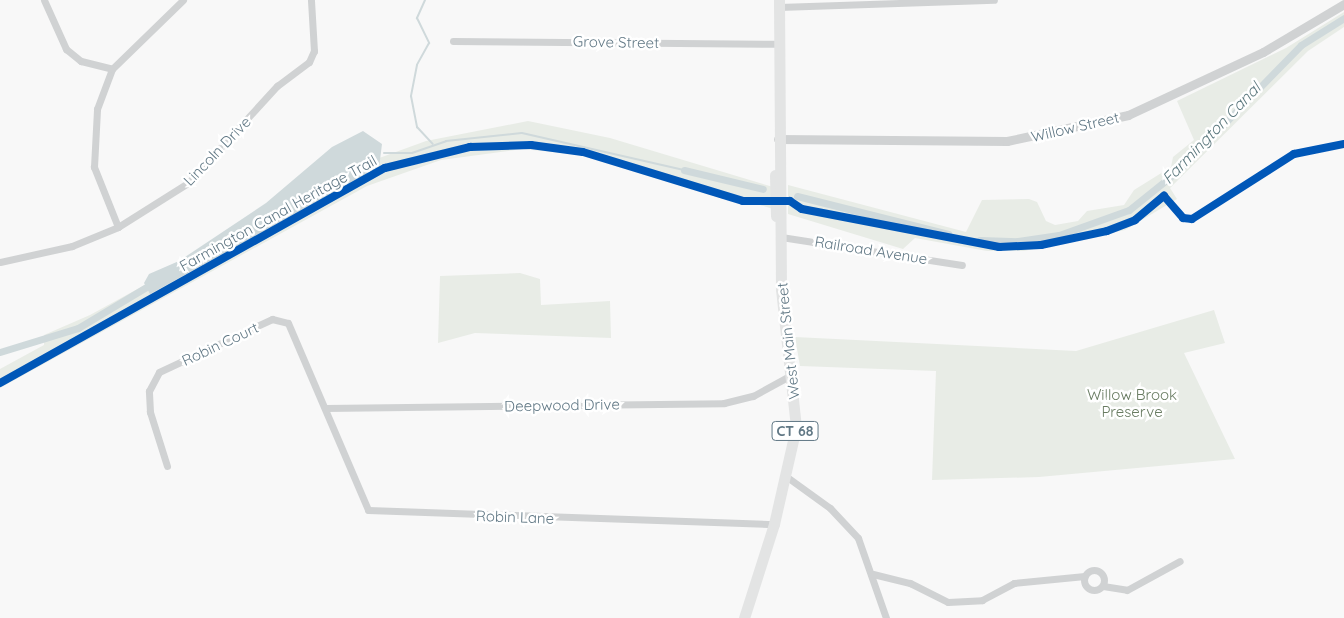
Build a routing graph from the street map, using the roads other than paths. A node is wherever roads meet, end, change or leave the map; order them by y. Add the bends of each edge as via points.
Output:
1 (44, 0) edge
2 (183, 0) edge
3 (310, 0) edge
4 (994, 0) edge
5 (779, 3) edge
6 (1344, 4) edge
7 (453, 41) dead end
8 (779, 44) junction
9 (112, 68) junction
10 (778, 139) junction
11 (118, 227) junction
12 (781, 237) junction
13 (0, 262) edge
14 (962, 265) dead end
15 (793, 374) junction
16 (325, 408) junction
17 (167, 466) dead end
18 (786, 477) junction
19 (774, 524) junction
20 (1180, 561) dead end
21 (873, 574) junction
22 (1085, 576) junction
23 (1103, 586) junction
24 (744, 618) edge
25 (886, 618) edge

1 - 9 street via 66,49 81,61
2 - 9 street
3 - 11 street, Lincoln Drive via 314,50 309,62 277,86 188,183
4 - 5 street
5 - 8 main road, West Main Street / CT 68
6 - 10 street, Willow Street via 1263,52 1128,115 1007,141
7 - 8 street, Grove Street
8 - 10 main road, West Main Street / CT 68
9 - 11 street via 97,109 94,167
10 - 12 main road, West Main Street / CT 68 via 774,192
11 - 13 street, Lincoln Drive via 72,246
12 - 14 street, Railroad Avenue
12 - 15 main road, West Main Street / CT 68 via 781,289
15 - 16 street, Deepwood Drive via 753,396 724,403
15 - 18 main road, West Main Street / CT 68 via 796,427
16 - 17 street, Robin Court via 288,323 272,319 159,372 149,391 150,412
16 - 19 street, Robin Lane via 368,510
18 - 19 main road, West Main Street / CT 68
18 - 21 street via 830,508 858,538
19 - 24 main road, West Main Street / CT 68
20 - 23 street via 1127,590
21 - 22 street via 910,583 948,602 982,600 1014,583
21 - 25 street
22 - 23 street via 1091,589
22 - 23 street via 1091,570 1100,571

